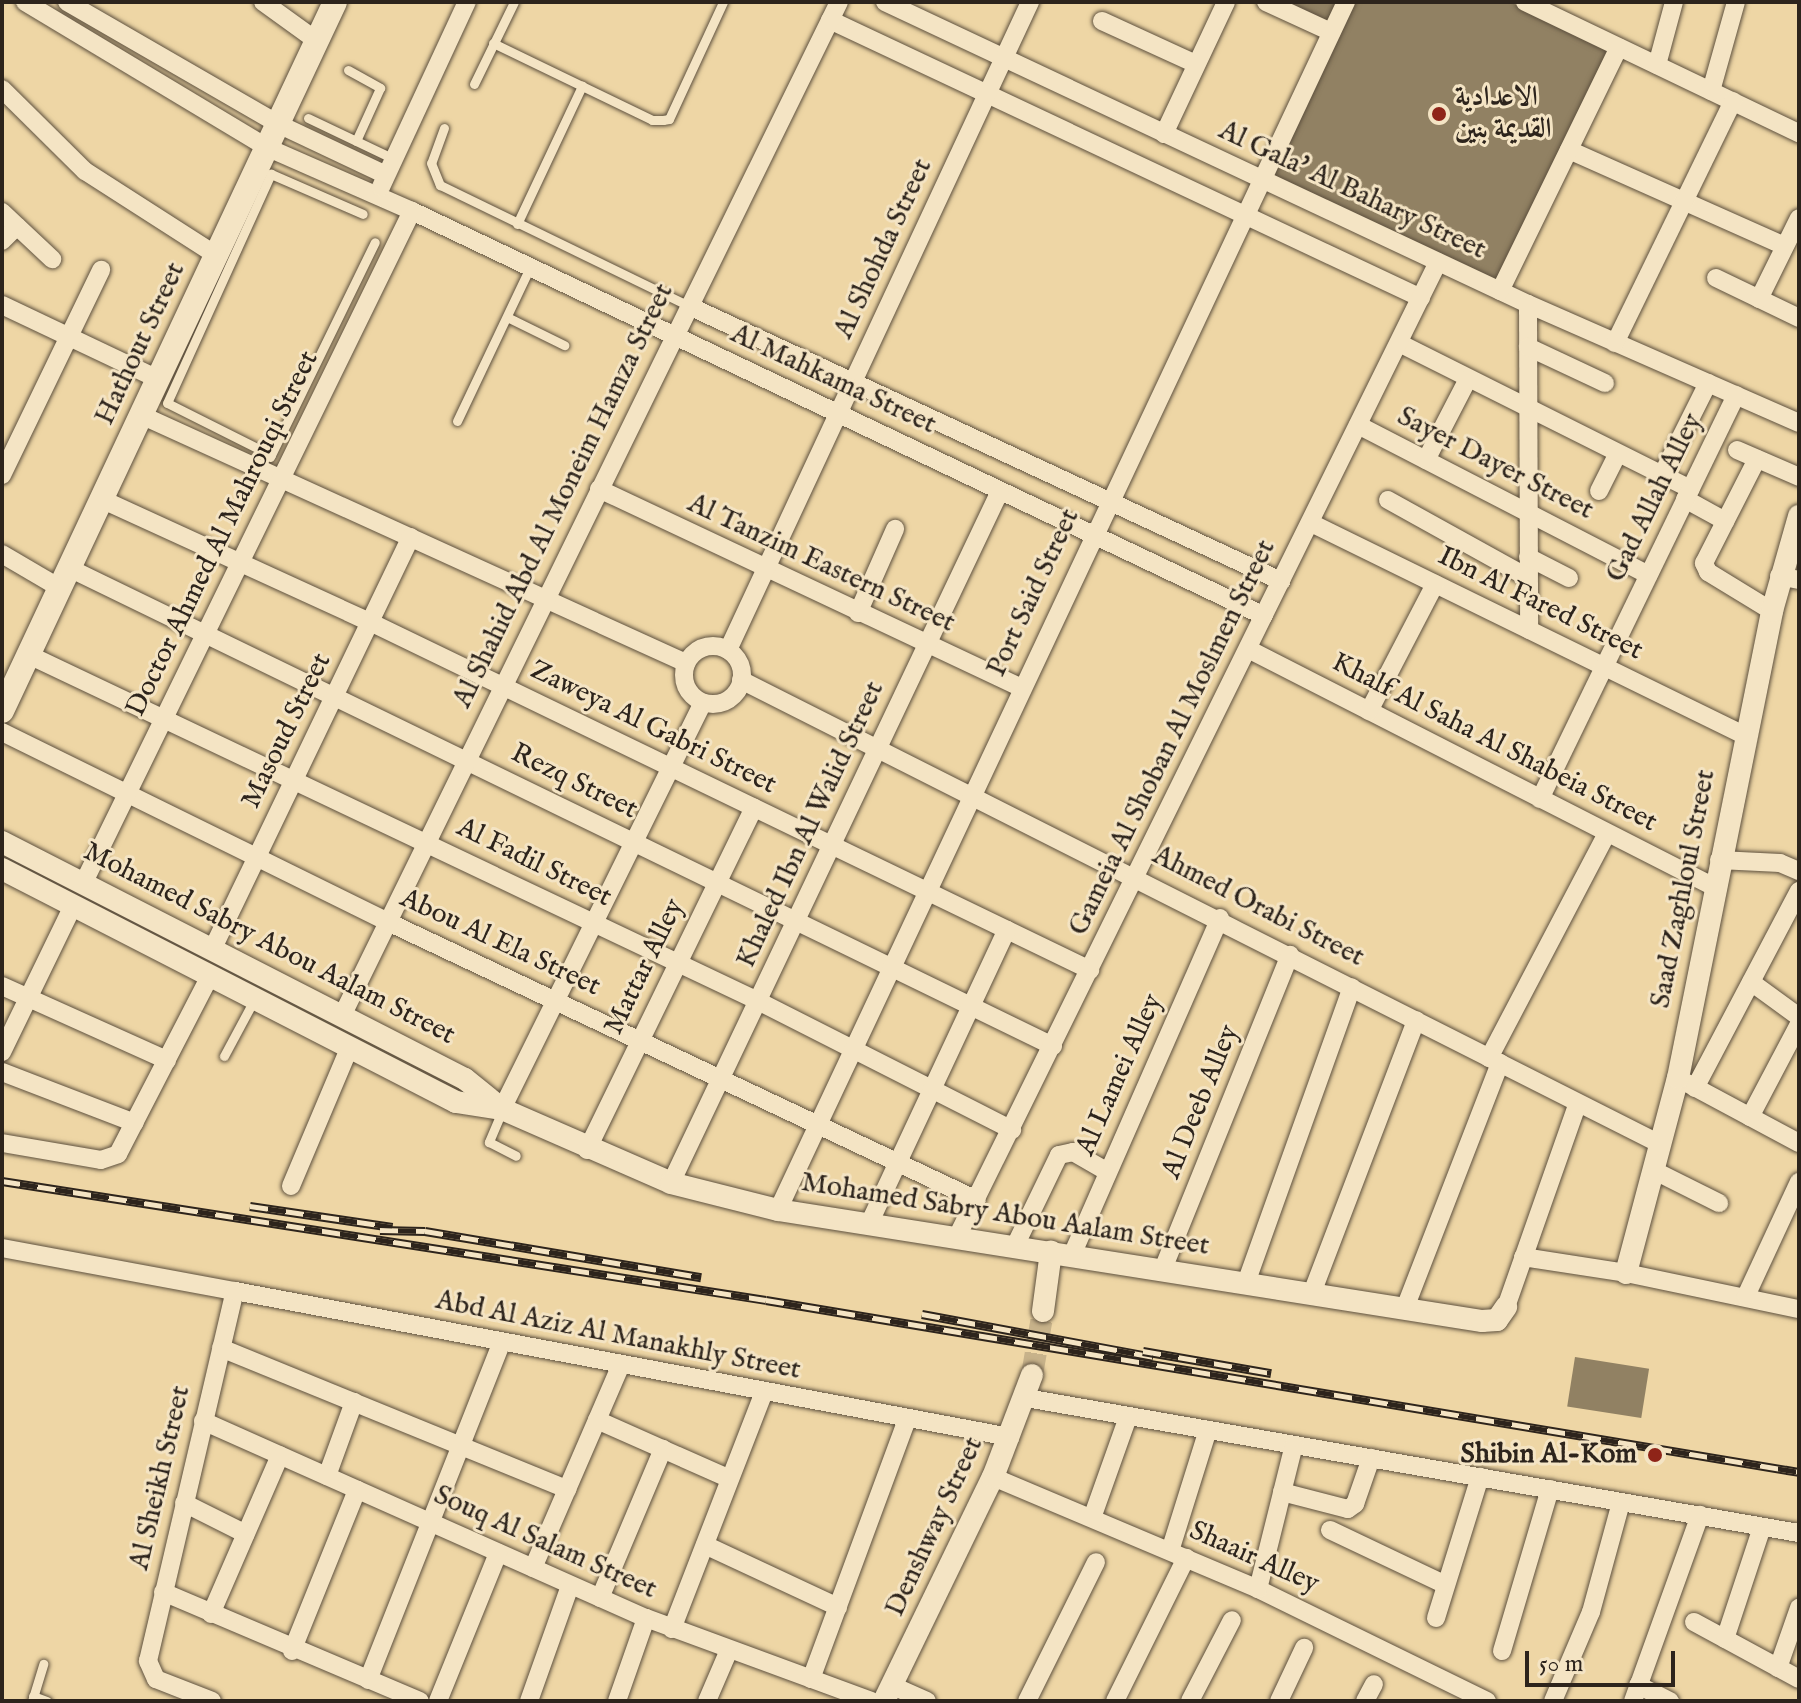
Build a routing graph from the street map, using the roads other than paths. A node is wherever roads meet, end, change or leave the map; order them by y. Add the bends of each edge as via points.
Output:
1 (25, 2) edge
2 (67, 2) edge
3 (263, 2) edge
4 (335, 2) edge
5 (467, 2) edge
6 (514, 2) edge
7 (723, 2) edge
8 (839, 2) edge
9 (885, 2) edge
10 (1030, 2) edge
11 (1226, 2) edge
12 (1266, 2) edge
13 (1346, 2) edge
14 (1525, 2) edge
15 (1674, 2) edge
16 (1736, 2) edge
17 (1560, 10) edge
18 (830, 20) junction
19 (1102, 21) dead end
20 (1331, 32) junction
21 (317, 41) junction
22 (493, 43) junction
23 (1619, 47) junction
24 (1004, 58) junction
25 (1196, 64) junction
26 (1657, 65) junction
27 (348, 70) dead end
28 (474, 84) dead end
29 (582, 86) junction
30 (2, 89) edge
31 (1711, 91) junction
32 (987, 93) junction
33 (1733, 101) junction
34 (308, 118) dead end
35 (278, 124) junction
36 (444, 128) dead end
37 (1799, 133) edge
38 (1164, 134) junction
39 (356, 141) junction
40 (266, 147) junction
41 (1569, 150) junction
42 (390, 167) junction
43 (1261, 180) junction
44 (376, 196) junction
45 (1685, 201) junction
46 (412, 211) junction
47 (2, 212) edge
48 (363, 214) dead end
49 (1244, 215) junction
50 (1799, 218) edge
51 (517, 224) junction
52 (17, 226) junction
53 (2, 241) edge
54 (375, 242) dead end
55 (1785, 246) junction
56 (216, 255) junction
57 (52, 259) dead end
58 (1438, 262) junction
59 (530, 267) junction
60 (101, 270) dead end
61 (1716, 278) dead end
62 (1500, 291) junction
63 (1421, 298) junction
64 (1759, 299) junction
65 (1528, 304) junction
66 (2, 305) edge
67 (689, 306) junction
68 (507, 317) junction
69 (1799, 318) edge
70 (675, 336) junction
71 (69, 337) junction
72 (1399, 343) junction
73 (1615, 343) junction
74 (564, 345) dead end
75 (1528, 347) junction
76 (1468, 379) junction
77 (853, 382) junction
78 (1605, 383) dead end
79 (1708, 383) junction
80 (1736, 395) junction
81 (154, 398) junction
82 (1528, 408) junction
83 (838, 414) junction
84 (457, 421) dead end
85 (1799, 423) edge
86 (1358, 425) junction
87 (1737, 450) dead end
88 (1618, 453) junction
89 (1757, 459) junction
90 (1426, 460) junction
91 (267, 463) junction
92 (2, 475) edge
93 (1662, 475) junction
94 (1799, 477) edge
95 (281, 479) junction
96 (599, 489) junction
97 (1000, 491) junction
98 (1599, 491) dead end
99 (1688, 494) junction
100 (101, 499) junction
101 (1108, 500) junction
102 (1388, 500) dead end
103 (1527, 512) junction
104 (1799, 516) edge
105 (1725, 521) junction
106 (1311, 523) junction
107 (895, 529) dead end
108 (1092, 534) junction
109 (411, 537) junction
110 (2, 554) edge
111 (1528, 557) junction
112 (240, 563) junction
113 (765, 570) junction
114 (1649, 575) junction
115 (1527, 577) junction
116 (64, 578) junction
117 (1569, 578) dead end
118 (1789, 578) edge
119 (1281, 581) junction
120 (1435, 584) junction
121 (544, 599) junction
122 (1772, 611) junction
123 (858, 613) junction
124 (1264, 616) junction
125 (370, 622) junction
126 (1529, 630) junction
127 (206, 634) junction
128 (927, 645) junction
129 (1248, 649) junction
130 (728, 650) junction
131 (29, 655) junction
132 (686, 663) junction
133 (1604, 667) junction
134 (741, 680) junction
135 (501, 686) junction
136 (1021, 688) junction
137 (334, 697) junction
138 (703, 703) junction
139 (2, 711) edge
140 (1369, 711) junction
141 (164, 719) junction
142 (2, 732) edge
143 (1745, 736) junction
144 (878, 748) junction
145 (465, 760) junction
146 (671, 768) junction
147 (294, 780) junction
148 (127, 794) junction
149 (972, 794) junction
150 (1540, 799) junction
151 (754, 808) junction
152 (1607, 833) junction
153 (2, 842) edge
154 (426, 842) junction
155 (633, 842) junction
156 (832, 845) junction
157 (256, 859) junction
158 (1719, 860) junction
159 (2, 869) edge
160 (1799, 871) edge
161 (1137, 876) junction
162 (84, 882) junction
163 (717, 883) junction
164 (1714, 887) junction
165 (926, 891) junction
166 (1799, 891) edge
167 (73, 906) junction
168 (1794, 913) edge
169 (1220, 918) junction
170 (796, 921) junction
171 (388, 922) junction
172 (593, 922) junction
173 (1007, 930) junction
174 (213, 948) junction
175 (1290, 955) junction
176 (678, 963) junction
177 (891, 967) junction
178 (1090, 970) junction
179 (210, 976) junction
180 (266, 976) junction
181 (1751, 982) junction
182 (2, 986) edge
183 (1352, 987) junction
184 (28, 998) junction
185 (555, 999) junction
186 (254, 1000) junction
187 (758, 1001) junction
188 (972, 1006) junction
189 (342, 1016) junction
190 (1799, 1017) edge
191 (1416, 1020) junction
192 (1799, 1024) edge
193 (641, 1039) junction
194 (1053, 1046) junction
195 (349, 1049) junction
196 (853, 1049) junction
197 (2, 1052) edge
198 (224, 1056) dead end
199 (167, 1060) junction
200 (1494, 1060) junction
201 (2, 1072) edge
202 (722, 1077) junction
203 (1686, 1083) junction
204 (933, 1089) junction
205 (1578, 1103) junction
206 (502, 1109) junction
207 (1750, 1117) junction
208 (135, 1123) junction
209 (818, 1124) junction
210 (1012, 1130) junction
211 (2, 1143) edge
212 (1799, 1143) edge
213 (1660, 1144) junction
214 (587, 1150) junction
215 (516, 1156) dead end
216 (898, 1163) junction
217 (1653, 1170) junction
218 (1108, 1172) junction
219 (1799, 1182) edge
220 (671, 1183) junction
221 (291, 1186) dead end
222 (977, 1200) junction
223 (1719, 1203) dead end
224 (778, 1210) junction
225 (869, 1224) junction
226 (957, 1237) junction
227 (1015, 1246) junction
228 (2, 1248) edge
229 (1061, 1254) junction
230 (1523, 1257) junction
231 (1163, 1269) junction
232 (1626, 1273) junction
233 (1246, 1283) junction
234 (1312, 1293) junction
235 (1746, 1296) junction
236 (233, 1300) junction
237 (1506, 1307) joint
238 (1405, 1308) junction
239 (1799, 1309) edge
240 (1043, 1311) tunnel mouth
241 (502, 1342) junction
242 (221, 1348) junction
243 (621, 1365) junction
244 (1032, 1375) tunnel mouth
245 (764, 1392) junction
246 (1026, 1398) junction
247 (354, 1402) junction
248 (1128, 1417) junction
249 (597, 1420) junction
250 (907, 1420) junction
251 (203, 1421) junction
252 (1208, 1430) junction
253 (1010, 1437) junction
254 (461, 1445) junction
255 (1294, 1445) junction
256 (663, 1449) junction
257 (280, 1455) junction
258 (1371, 1458) junction
259 (327, 1476) junction
260 (993, 1477) junction
261 (1480, 1477) junction
262 (730, 1479) junction
263 (567, 1489) junction
264 (1550, 1489) junction
265 (357, 1490) junction
266 (1282, 1492) junction
267 (1621, 1502) junction
268 (184, 1503) junction
269 (1700, 1515) junction
270 (1092, 1518) junction
271 (430, 1523) junction
272 (1762, 1527) junction
273 (1330, 1530) dead end
274 (1799, 1533) edge
275 (246, 1534) junction
276 (705, 1545) junction
277 (498, 1553) junction
278 (1178, 1555) junction
279 (1096, 1562) dead end
280 (533, 1568) junction
281 (1446, 1585) junction
282 (570, 1586) junction
283 (1258, 1589) junction
284 (163, 1592) junction
285 (600, 1598) junction
286 (838, 1607) junction
287 (1799, 1608) edge
288 (211, 1614) junction
289 (646, 1618) junction
290 (1436, 1618) dead end
291 (1232, 1620) dead end
292 (1694, 1622) dead end
293 (672, 1629) junction
294 (1725, 1639) junction
295 (1304, 1648) dead end
296 (729, 1650) junction
297 (292, 1651) junction
298 (1502, 1651) dead end
299 (43, 1664) dead end
300 (1778, 1668) junction
301 (811, 1679) junction
302 (1799, 1679) edge
303 (368, 1680) junction
304 (889, 1693) edge
305 (1636, 1693) edge
306 (32, 1699) edge
307 (47, 1701) edge
308 (212, 1701) edge
309 (420, 1701) edge
310 (438, 1701) edge
311 (529, 1701) edge
312 (617, 1701) edge
313 (707, 1701) edge
314 (871, 1701) edge
315 (927, 1701) edge
316 (1027, 1701) edge
317 (1115, 1701) edge
318 (1190, 1701) edge
319 (1279, 1701) edge
320 (1487, 1701) edge
321 (1553, 1701) edge
322 (1670, 1701) edge

1 - 40 street, Al Mahkama Street
2 - 35 street
3 - 21 street
4 - 21 main road, Hathout Street
5 - 42 street
6 - 22 lane
7 - 29 lane via 669,119 652,120
8 - 18 street, Al Shahid Abd Al Moneim Hamza Street
9 - 24 street, Al Gala' Al Bahary Street
10 - 24 street, Al Shohda Street
11 - 25 street
12 - 20 street
13 - 20 street, Port Said Street
14 - 17 street
15 - 26 street
16 - 31 street
17 - 23 street
18 - 32 street
18 - 67 street, Al Shahid Abd Al Moneim Hamza Street
19 - 25 street
20 - 43 street, Port Said Street
21 - 35 main road, Hathout Street
22 - 28 lane
22 - 29 lane
23 - 26 street
23 - 41 street
24 - 32 street, Al Shohda Street
24 - 38 street, Al Gala' Al Bahary Street
25 - 38 street
26 - 31 street
27 - 39 lane via 380,88
29 - 51 lane
30 - 56 street via 85,171
31 - 33 street
32 - 49 street
32 - 77 street, Al Shohda Street
33 - 37 street
33 - 45 street
34 - 39 lane
35 - 40 main road, Hathout Street
35 - 42 street
36 - 51 lane via 431,163 440,185
38 - 43 street, Al Gala' Al Bahary Street
39 - 42 lane
40 - 44 street, Al Mahkama Street
40 - 56 main road, Hathout Street
41 - 45 street
41 - 62 street
42 - 44 street
43 - 49 street, Port Said Street
43 - 58 street, Al Gala' Al Bahary Street
44 - 46 street, Al Mahkama Street
45 - 55 street
45 - 73 street
46 - 59 street, Al Mahkama Street
46 - 95 street, Doctor Ahmed Al Mahrouqi Street
47 - 52 street
48 - 81 lane via 271,174
49 - 63 street
49 - 101 street, Port Said Street
50 - 55 street
51 - 67 lane
52 - 53 street
52 - 57 street
54 - 91 lane
55 - 64 street
56 - 81 main road, Hathout Street
58 - 62 street, Al Gala' Al Bahary Street
58 - 63 street, Gameia Al Shoban Al Moslmen Street
59 - 68 lane
59 - 70 street, Al Mahkama Street
60 - 71 street
61 - 64 street
62 - 65 street, Al Gala' Al Bahary Street
63 - 72 street, Gameia Al Shoban Al Moslmen Street
64 - 69 street
65 - 73 street, Al Gala' Al Bahary Street
65 - 75 street
66 - 71 street
67 - 70 street, Al Shahid Abd Al Moneim Hamza Street
67 - 77 street
68 - 74 lane
68 - 84 lane
70 - 83 street, Al Mahkama Street
70 - 96 street, Al Shahid Abd Al Moneim Hamza Street
71 - 81 street
71 - 92 street
72 - 76 street
72 - 86 street, Gameia Al Shoban Al Moslmen Street
73 - 79 street, Al Gala' Al Bahary Street
75 - 78 street
75 - 82 street
76 - 82 street
76 - 90 street
77 - 83 street, Al Shohda Street
77 - 101 street
79 - 80 street, Al Gala' Al Bahary Street
79 - 93 street
80 - 85 street, Al Gala' Al Bahary Street
80 - 99 street, Gad Allah Alley
81 - 91 street
81 - 91 lane
81 - 100 main road, Hathout Street
82 - 88 street
82 - 103 street
83 - 97 street, Al Mahkama Street
83 - 113 street, Al Shohda Street
86 - 90 street, Sayer Dayer Street
86 - 106 street, Gameia Al Shoban Al Moslmen Street
87 - 89 street
88 - 93 street
88 - 98 street
89 - 94 street
89 - 105 street
90 - 103 street, Sayer Dayer Street
91 - 95 street
93 - 99 street
95 - 109 street
95 - 112 street, Doctor Ahmed Al Mahrouqi Street
96 - 113 street, Al Tanzim Eastern Street
96 - 121 street, Al Shahid Abd Al Moneim Hamza Street
97 - 108 street, Al Mahkama Street
97 - 128 street, Khaled Ibn Al Walid Street
99 - 105 street
99 - 114 street, Gad Allah Alley
100 - 112 street, Zaweya Al Gabri Street
100 - 116 main road, Hathout Street
101 - 108 street, Port Said Street
101 - 119 street
102 - 115 street
103 - 111 street
103 - 114 street, Sayer Dayer Street
104 - 118 street, Saad Zaghloul Street
105 - 122 street via 1704,559 1705,569
106 - 119 street, Gameia Al Shoban Al Moslmen Street
106 - 120 street, Ibn Al Fared Street
107 - 123 street
108 - 124 street, Al Mahkama Street
108 - 136 street, Port Said Street
109 - 121 street
109 - 125 street, Masoud Street
110 - 116 street, Rezq Street
111 - 115 street
111 - 117 street
112 - 125 street, Zaweya Al Gabri Street
112 - 127 street, Doctor Ahmed Al Mahrouqi Street
113 - 123 street, Al Tanzim Eastern Street
113 - 130 street, Al Shohda Street
114 - 133 street, Gad Allah Alley
115 - 126 street
116 - 127 street, Rezq Street
116 - 131 main road, Hathout Street
118 - 122 street, Saad Zaghloul Street
119 - 124 street, Gameia Al Shoban Al Moslmen Street
120 - 126 street, Ibn Al Fared Street
120 - 140 street
121 - 132 street
121 - 135 street, Al Shahid Abd Al Moneim Hamza Street
122 - 143 street, Saad Zaghloul Street
123 - 128 street, Al Tanzim Eastern Street
124 - 129 street, Gameia Al Shoban Al Moslmen Street
125 - 135 street, Zaweya Al Gabri Street
125 - 137 street, Masoud Street
126 - 133 street, Ibn Al Fared Street
127 - 137 street, Rezq Street
127 - 141 street, Doctor Ahmed Al Mahrouqi Street
128 - 136 street, Al Tanzim Eastern Street
128 - 144 street, Khaled Ibn Al Walid Street
129 - 140 street, Khalf Al Saha Al Shabeia Street
129 - 161 street, Gameia Al Shoban Al Moslmen Street
130 - 132 street via 700,649
130 - 134 street via 739,663
131 - 139 main road, Hathout Street
131 - 141 street, Al Fadil Street
132 - 138 street via 688,691
133 - 143 street, Ibn Al Fared Street
133 - 150 street, Gad Allah Alley
134 - 138 street via 727,700
134 - 144 street, Ahmed Orabi Street
135 - 145 street, Al Shahid Abd Al Moneim Hamza Street
135 - 146 street, Zaweya Al Gabri Street
136 - 149 street, Port Said Street
137 - 145 street, Rezq Street
137 - 147 street, Masoud Street
138 - 146 street
140 - 150 street, Khalf Al Saha Al Shabeia Street
141 - 147 street, Al Fadil Street
141 - 148 street, Doctor Ahmed Al Mahrouqi Street
142 - 148 street, Abou Al Ela Street
143 - 158 street, Saad Zaghloul Street
144 - 149 street, Ahmed Orabi Street
144 - 156 street, Khaled Ibn Al Walid Street
145 - 154 street, Al Shahid Abd Al Moneim Hamza Street
145 - 155 street, Rezq Street
146 - 151 street, Zaweya Al Gabri Street
146 - 155 street
147 - 154 street, Al Fadil Street
147 - 157 street, Masoud Street
148 - 157 street, Abou Al Ela Street
148 - 162 street, Doctor Ahmed Al Mahrouqi Street
149 - 161 street, Ahmed Orabi Street
149 - 165 street, Port Said Street
150 - 152 street, Khalf Al Saha Al Shabeia Street
151 - 156 street, Zaweya Al Gabri Street
151 - 163 street, Mattar Alley
152 - 164 street, Khalf Al Saha Al Shabeia Street
152 - 200 street
153 - 162 street, Mohamed Sabry Abou Aalam Street
154 - 171 street, Al Shahid Abd Al Moneim Hamza Street
154 - 172 street, Al Fadil Street
155 - 163 street, Rezq Street
155 - 172 street
156 - 165 street, Zaweya Al Gabri Street
156 - 170 street, Khaled Ibn Al Walid Street
157 - 171 street, Abou Al Ela Street
157 - 174 street, Masoud Street
158 - 160 street via 1780,863
158 - 164 street, Saad Zaghloul Street
159 - 167 street, Mohamed Sabry Abou Aalam Street
161 - 169 street, Ahmed Orabi Street
161 - 178 street, Gameia Al Shoban Al Moslmen Street
162 - 174 street, Mohamed Sabry Abou Aalam Street
163 - 170 street, Rezq Street
163 - 176 street, Mattar Alley
164 - 203 street, Saad Zaghloul Street
165 - 173 street, Zaweya Al Gabri Street
165 - 177 street, Port Said Street
166 - 168 street
167 - 179 street, Mohamed Sabry Abou Aalam Street
167 - 184 street
168 - 181 street
169 - 175 street, Ahmed Orabi Street
169 - 218 street, Al Lamei Alley
170 - 177 street, Rezq Street
170 - 187 street, Khaled Ibn Al Walid Street
171 - 185 street, Abou Al Ela Street
171 - 189 street, Al Shahid Abd Al Moneim Hamza Street
172 - 176 street, Al Fadil Street
172 - 185 street
173 - 178 street, Zaweya Al Gabri Street
173 - 188 street
174 - 180 street, Mohamed Sabry Abou Aalam Street
175 - 183 street, Ahmed Orabi Street
175 - 231 street, Al Deeb Alley
176 - 187 street, Al Fadil Street
176 - 193 street, Mattar Alley
177 - 188 street, Rezq Street
177 - 196 street, Port Said Street
178 - 194 street, Gameia Al Shoban Al Moslmen Street
179 - 186 street, Mohamed Sabry Abou Aalam Street
179 - 199 street
180 - 186 street
180 - 189 street, Mohamed Sabry Abou Aalam Street
181 - 190 street
181 - 203 street
182 - 184 street
183 - 191 street, Ahmed Orabi Street
183 - 233 street
184 - 197 street
184 - 199 street
185 - 193 street, Abou Al Ela Street
185 - 206 street
186 - 195 street, Mohamed Sabry Abou Aalam Street
186 - 198 lane
187 - 196 street, Al Fadil Street
187 - 202 street, Khaled Ibn Al Walid Street
188 - 194 street, Rezq Street
188 - 204 street
189 - 206 street, Mohamed Sabry Abou Aalam Street via 465,1079
191 - 200 street, Ahmed Orabi Street
191 - 234 street
192 - 207 street
193 - 202 street, Abou Al Ela Street
193 - 214 street, Mattar Alley
194 - 210 street, Gameia Al Shoban Al Moslmen Street
195 - 206 street, Mohamed Sabry Abou Aalam Street via 456,1102
195 - 221 street
196 - 204 street, Al Fadil Street
196 - 209 street, Port Said Street
199 - 208 street
200 - 205 street, Ahmed Orabi Street
200 - 238 street
201 - 208 street
202 - 209 street, Abou Al Ela Street
202 - 220 street, Khaled Ibn Al Walid Street
203 - 207 street
203 - 213 street, Saad Zaghloul Street
204 - 210 street, Al Fadil Street
204 - 216 street
205 - 213 street, Ahmed Orabi Street
205 - 230 street
206 - 214 street, Mohamed Sabry Abou Aalam Street
206 - 215 lane via 489,1142
207 - 212 street
208 - 211 street via 122,1149 101,1160
209 - 216 street, Abou Al Ela Street
209 - 224 street, Port Said Street
210 - 222 street, Gameia Al Shoban Al Moslmen Street
213 - 217 street, Saad Zaghloul Street
214 - 220 street, Mohamed Sabry Abou Aalam Street
216 - 222 street, Abou Al Ela Street
216 - 225 street
217 - 223 street
217 - 232 street, Saad Zaghloul Street
218 - 227 street via 1073,1152 1062,1153
218 - 229 street, Al Lamei Alley
219 - 235 street
220 - 224 street, Mohamed Sabry Abou Aalam Street
222 - 226 street, Gameia Al Shoban Al Moslmen Street
224 - 225 street, Mohamed Sabry Abou Aalam Street
225 - 226 street, Mohamed Sabry Abou Aalam Street
226 - 227 street, Mohamed Sabry Abou Aalam Street
227 - 229 street, Mohamed Sabry Abou Aalam Street
228 - 236 street, Abd Al Aziz Al Manakhly Street
229 - 231 street, Mohamed Sabry Abou Aalam Street
229 - 240 street
230 - 232 street
230 - 237 street
231 - 233 street, Mohamed Sabry Abou Aalam Street
232 - 235 street
233 - 234 street, Mohamed Sabry Abou Aalam Street
234 - 238 street, Mohamed Sabry Abou Aalam Street
235 - 239 street
236 - 241 street, Abd Al Aziz Al Manakhly Street
236 - 242 street, Al Sheikh Street
237 - 238 street, Mohamed Sabry Abou Aalam Street via 1490,1321
241 - 243 street, Abd Al Aziz Al Manakhly Street
241 - 254 street
242 - 247 street
242 - 251 street, Al Sheikh Street
243 - 245 street, Abd Al Aziz Al Manakhly Street
243 - 249 street
244 - 246 street, Denshway Street
245 - 250 street, Abd Al Aziz Al Manakhly Street
245 - 262 street
246 - 248 street
246 - 253 street, Denshway Street
247 - 254 street
247 - 259 street
248 - 252 street
248 - 270 street
249 - 256 street
249 - 263 street
250 - 253 street, Abd Al Aziz Al Manakhly Street
250 - 286 street
251 - 257 street, Souq Al Salam Street
251 - 268 street, Al Sheikh Street
252 - 255 street
252 - 278 street
253 - 260 street, Denshway Street
254 - 263 street
254 - 271 street
255 - 258 street
255 - 266 street
256 - 262 street
256 - 285 street
257 - 259 street, Souq Al Salam Street
257 - 275 street
258 - 261 street
258 - 266 street via 1355,1504 1348,1509
259 - 265 street, Souq Al Salam Street
260 - 270 street, Shaair Alley
260 - 304 street, Denshway Street
261 - 264 street
261 - 281 street
262 - 276 street
263 - 280 street
264 - 267 street
264 - 298 street
265 - 271 street, Souq Al Salam Street
265 - 297 street
266 - 283 street
267 - 269 street
267 - 321 street via 1591,1612
268 - 275 street
268 - 284 street, Al Sheikh Street
269 - 272 street
269 - 305 street
270 - 278 street, Shaair Alley
271 - 277 street, Souq Al Salam Street
271 - 303 street
272 - 274 street
272 - 294 street
273 - 281 street
275 - 288 street
276 - 286 street
276 - 293 street
277 - 280 street, Souq Al Salam Street
277 - 310 street
278 - 283 street, Shaair Alley
278 - 317 street
279 - 316 street
280 - 282 street, Souq Al Salam Street
281 - 290 street
282 - 285 street, Souq Al Salam Street
282 - 311 street
283 - 320 street, Shaair Alley
284 - 288 street
284 - 308 street, Al Sheikh Street via 148,1661 156,1679
285 - 289 street, Souq Al Salam Street
286 - 301 street
287 - 300 street
288 - 297 street
289 - 293 street, Souq Al Salam Street
289 - 312 street
291 - 318 street
292 - 294 street
293 - 296 street, Souq Al Salam Street
294 - 300 street
295 - 319 street
296 - 301 street, Souq Al Salam Street
296 - 313 street
297 - 303 street
299 - 306 lane
300 - 302 street
301 - 314 street, Souq Al Salam Street
303 - 309 street
304 - 315 street
305 - 322 street
306 - 307 lane

